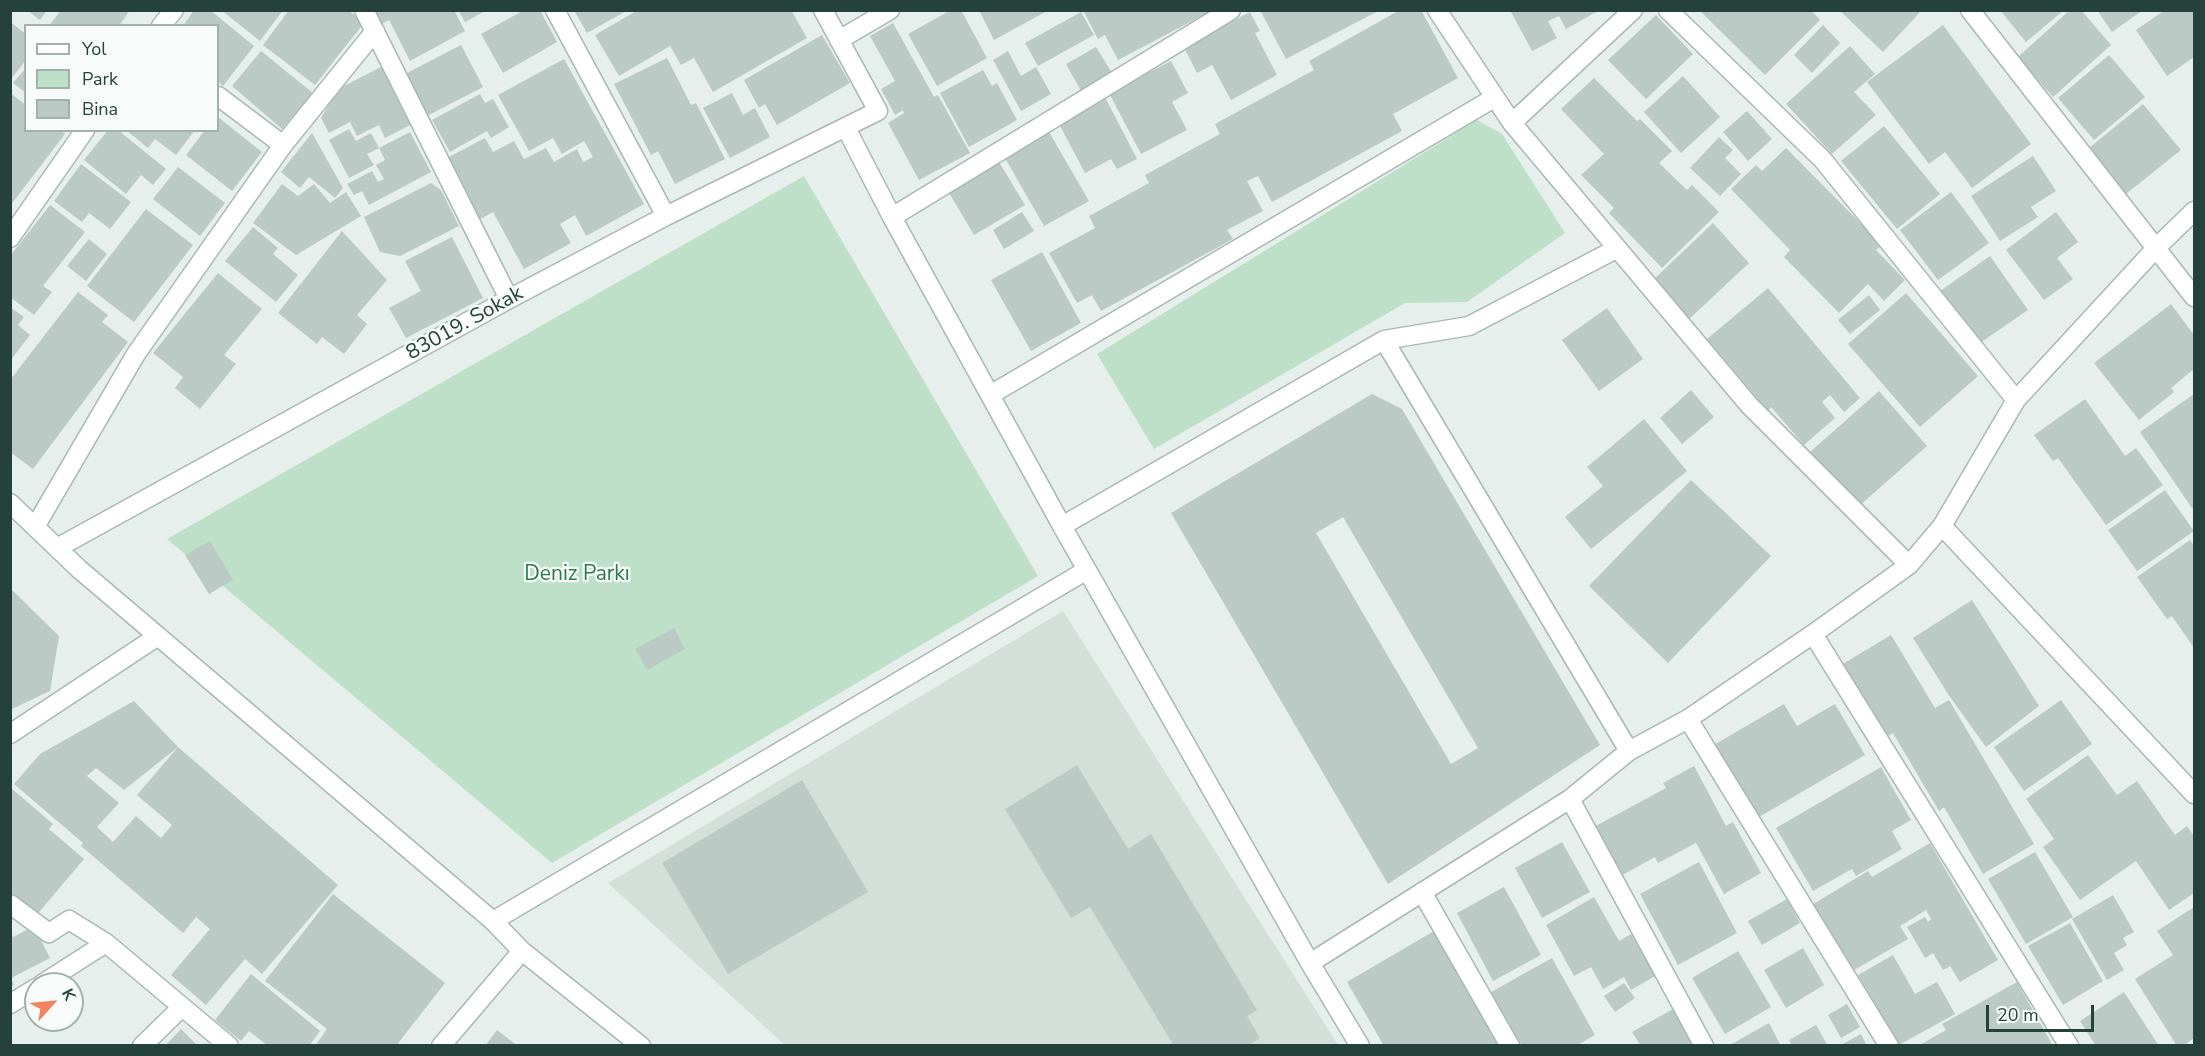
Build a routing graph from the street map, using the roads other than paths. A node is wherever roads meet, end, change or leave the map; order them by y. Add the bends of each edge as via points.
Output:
1 (174, 10) edge
2 (364, 10) edge
3 (555, 10) edge
4 (823, 10) edge
5 (890, 10) edge
6 (1231, 10) edge
7 (1437, 10) edge
8 (1633, 10) edge
9 (1668, 10) edge
10 (1970, 10) edge
11 (163, 24) edge
12 (375, 32) junction
13 (839, 40) junction
14 (219, 97) edge
15 (1494, 98) junction
16 (1512, 123) junction
17 (846, 128) junction
18 (85, 132) edge
19 (283, 145) junction
20 (2194, 212) edge
21 (666, 216) junction
22 (892, 217) junction
23 (10, 238) edge
24 (2157, 247) junction
25 (1616, 249) junction
26 (2194, 297) edge
27 (509, 299) junction
28 (1384, 340) junction
29 (990, 395) junction
30 (2016, 400) junction
31 (10, 504) edge
32 (1062, 526) junction
33 (1942, 526) junction
34 (35, 527) junction
35 (57, 548) junction
36 (1909, 565) junction
37 (1087, 570) junction
38 (1813, 634) junction
39 (158, 636) junction
40 (1688, 719) junction
41 (10, 734) edge
42 (1629, 751) junction
43 (2194, 795) edge
44 (1570, 799) junction
45 (1422, 892) junction
46 (10, 904) edge
47 (493, 921) junction
48 (106, 943) junction
49 (522, 951) junction
50 (1311, 963) junction
51 (61, 972) edge
52 (24, 995) edge
53 (10, 1004) edge
54 (182, 1007) junction
55 (142, 1046) edge
56 (229, 1046) edge
57 (441, 1046) edge
58 (641, 1046) edge
59 (1360, 1046) edge
60 (1510, 1046) edge
61 (1704, 1046) edge
62 (1888, 1046) edge
63 (2069, 1046) edge

1 - 11 street
2 - 12 street
3 - 21 street
4 - 13 street
5 - 13 street
6 - 22 street
7 - 15 street
8 - 16 street
9 - 30 street via 1823,160
10 - 24 street
12 - 19 street
12 - 27 street
13 - 17 street, 83019. Sokak via 878,111
14 - 19 street
15 - 16 street
15 - 29 street
16 - 25 street
17 - 21 street, 83019. Sokak
17 - 22 street
18 - 23 street
19 - 34 street via 136,354
20 - 24 street
21 - 27 street, 83019. Sokak
22 - 29 street
24 - 26 street
24 - 30 street
25 - 28 street via 1469,326
25 - 36 street via 1749,405
27 - 35 street, 83019. Sokak
28 - 32 street
28 - 42 street
29 - 32 street
30 - 33 street
31 - 34 street
32 - 37 street
33 - 36 street
33 - 43 street
34 - 35 street
35 - 39 street
36 - 38 street
37 - 47 street
37 - 50 street
38 - 40 street
38 - 63 street
39 - 41 street
39 - 47 street
40 - 42 street
40 - 62 street
42 - 44 street
44 - 45 street
44 - 61 street
45 - 50 street
45 - 60 street
46 - 48 street via 49,933 69,920
47 - 49 street
48 - 51 street
48 - 54 street
49 - 57 street
49 - 58 street
50 - 59 street
52 - 53 street
54 - 55 street
54 - 56 street

